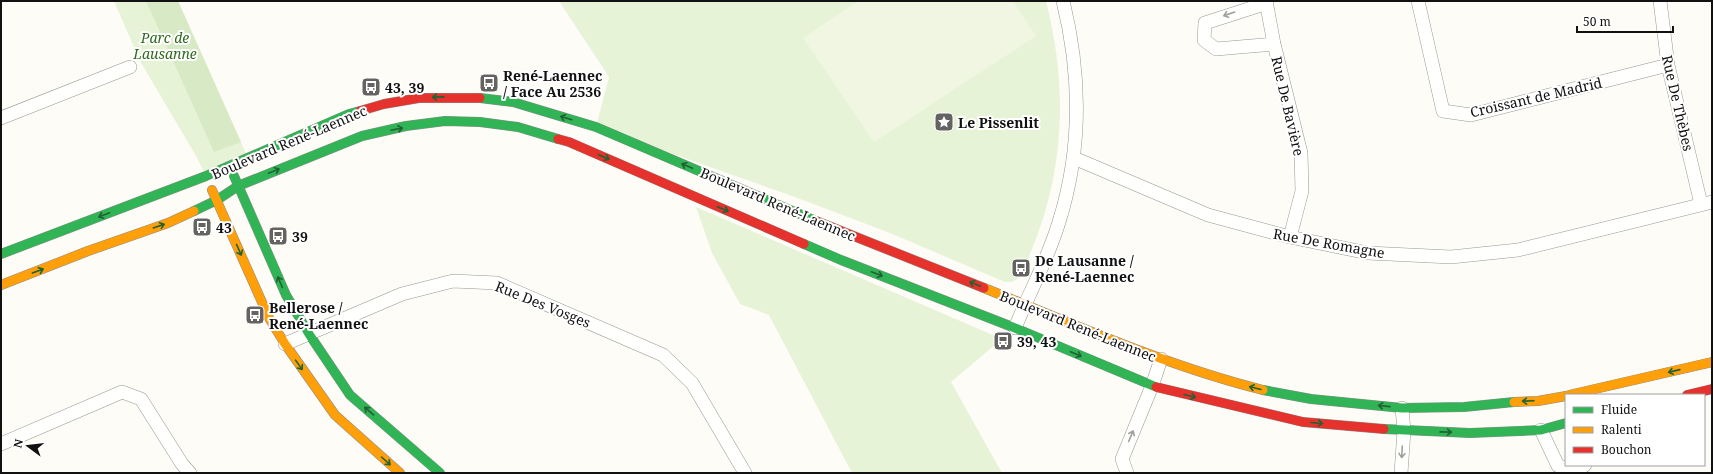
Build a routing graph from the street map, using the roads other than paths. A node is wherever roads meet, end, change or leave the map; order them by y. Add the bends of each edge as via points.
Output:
1 (1063, 1) edge
2 (1418, 1) edge
3 (1660, 1) edge
4 (1266, 2) edge
5 (1274, 44) junction
6 (1668, 64) junction
7 (130, 67) dead end
8 (1, 118) edge
9 (1074, 158) junction
10 (230, 166) junction
11 (206, 176) junction
12 (238, 186) junction
13 (217, 200) junction
14 (1707, 203) edge
15 (1290, 237) junction
16 (1, 254) edge
17 (2, 280) edge
18 (1024, 304) junction
19 (1015, 328) junction
20 (309, 334) junction
21 (285, 344) junction
22 (1161, 359) junction
23 (1712, 362) edge
24 (1152, 386) junction
25 (1712, 389) edge
26 (1573, 394) edge
27 (1691, 394) edge
28 (1565, 396) edge
29 (1402, 408) junction
30 (1565, 423) edge
31 (1542, 430) junction
32 (1404, 431) junction
33 (1, 444) edge
34 (1584, 466) edge
35 (190, 473) edge
36 (400, 473) edge
37 (440, 473) edge
38 (745, 473) edge
39 (1127, 473) edge
40 (1401, 473) edge

1 - 9 street via 1072,41 1076,85 1077,127
2 - 6 street, Croissant de Madrid via 1443,111 1471,115
3 - 6 street, Rue De Thèbes
4 - 5 street, Rue De Bavière
4 -> 5 street, Rue De Bavière via 1205,23 1204,40 1216,49
5 - 15 street, Rue De Bavière via 1301,152 1302,191
6 - 14 street, Rue De Thèbes
7 - 8 street
9 - 15 street, Rue De Romagne via 1208,216
9 - 18 street via 1059,222
10 - 11 street, Boulevard René-Laennec
10 - 12 street
18 -> 10 street, Boulevard René-Laennec via 798,213 596,127 513,102 476,97 445,97 384,104 349,114
11 - 13 street
11 -> 16 street, Boulevard René-Laennec
12 - 13 street, Boulevard René-Laennec
12 -> 19 street, Boulevard René-Laennec via 362,136 406,126 445,121 518,127 569,142 841,260
20 -> 12 street via 286,296
17 -> 13 street, Boulevard René-Laennec via 168,223
13 -> 21 street via 269,318
14 - 15 street, Rue De Romagne via 1518,250 1451,258 1368,253
18 - 19 street
18 - 22 street, Boulevard René-Laennec
19 -> 24 street, Boulevard René-Laennec
20 - 21 street, Rue Des Vosges
37 -> 20 street via 350,395
20 - 38 street, Rue Des Vosges via 402,294 454,281 497,283 663,355 692,383
21 -> 36 street via 335,415
22 - 24 street
29 -> 22 street, Boulevard René-Laennec via 1278,394 1222,380
23 -> 26 street
24 -> 32 street, Boulevard René-Laennec via 1303,422
39 -> 24 street via 1122,459
25 - 27 street
28 -> 29 street, Boulevard René-Laennec via 1464,407
29 - 32 street
30 - 31 street, Boulevard René-Laennec
32 -> 31 street, Boulevard René-Laennec
31 - 34 street via 1558,466 1578,470
32 -> 40 street
33 - 35 street via 122,392 141,399

